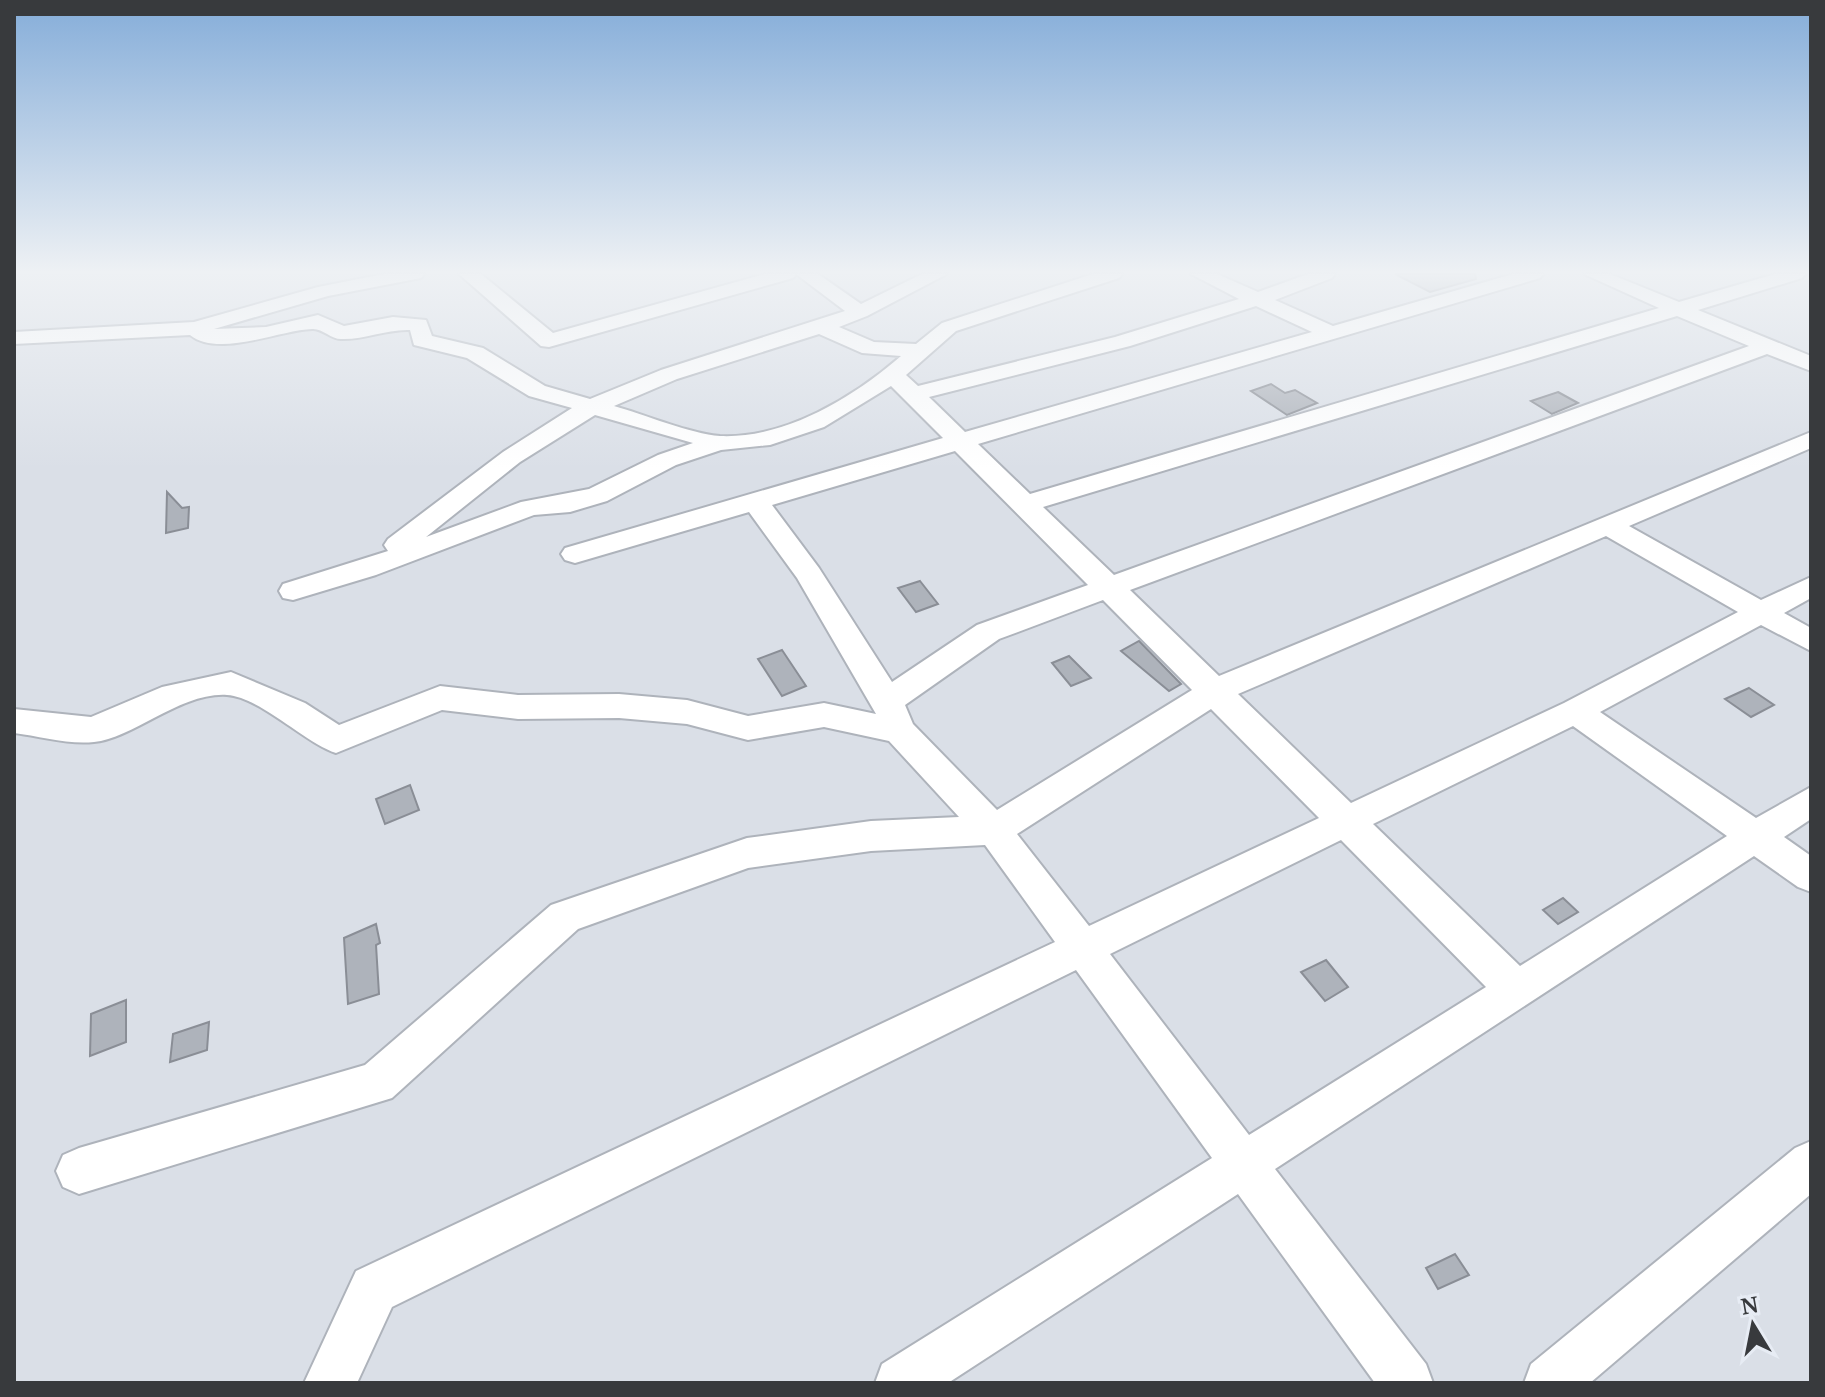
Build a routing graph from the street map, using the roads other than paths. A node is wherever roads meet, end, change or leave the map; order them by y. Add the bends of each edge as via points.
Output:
1 (422, 339) edge
2 (780, 339) edge
3 (849, 339) edge
4 (933, 339) edge
5 (1133, 339) edge
6 (1311, 339) edge
7 (1570, 339) edge
8 (1752, 339) edge
9 (1768, 346) junction
10 (918, 351) junction
11 (1811, 364) edge
12 (904, 384) junction
13 (594, 408) junction
14 (1811, 439) edge
15 (962, 441) junction
16 (718, 443) junction
17 (755, 501) junction
18 (1026, 504) junction
19 (1607, 525) junction
20 (575, 554) dead end
21 (366, 569) junction
22 (1811, 586) edge
23 (1110, 587) junction
24 (293, 591) dead end
25 (1759, 611) junction
26 (1811, 641) edge
27 (1215, 691) junction
28 (1575, 711) junction
29 (893, 716) junction
30 (14, 721) edge
31 (1811, 801) edge
32 (1346, 821) junction
33 (994, 830) junction
34 (1755, 837) junction
35 (1811, 876) edge
36 (1084, 946) junction
37 (1517, 990) junction
38 (1245, 1164) junction
39 (1811, 1164) edge
40 (79, 1171) dead end
41 (330, 1383) edge
42 (901, 1383) edge
43 (1407, 1383) edge
44 (1550, 1383) edge

1 - 13 street via 475,353 537,391
2 - 13 street via 679,370
3 - 10 street via 870,348
4 - 10 street
5 - 12 street
6 - 15 street
7 - 18 street
8 - 9 street
9 - 11 street
9 - 23 street
10 - 12 street
12 - 15 street
12 - 16 street via 770,438
13 - 16 street
13 - 21 street via 529,444
14 - 19 street
15 - 17 street
15 - 18 street
16 - 21 street via 667,460 598,495 530,508
17 - 20 street
17 - 29 street via 809,574
18 - 23 street
19 - 25 street
19 - 27 street
21 - 24 street
22 - 25 street
23 - 27 street
23 - 29 street via 988,632
25 - 26 street
25 - 28 street
27 - 32 street
27 - 33 street
28 - 32 street
28 - 34 street
29 - 30 street via 824,715 748,728 687,712 518,707 440,698 336,740 294,711 231,683 173,695 94,730
29 - 33 street
31 - 34 street
32 - 36 street
32 - 37 street
33 - 36 street
33 - 40 street via 871,836 747,853 565,917 377,1083
34 - 35 street
34 - 37 street
36 - 38 street
36 - 41 street via 374,1289
37 - 38 street
38 - 42 street
38 - 43 street
39 - 44 street

